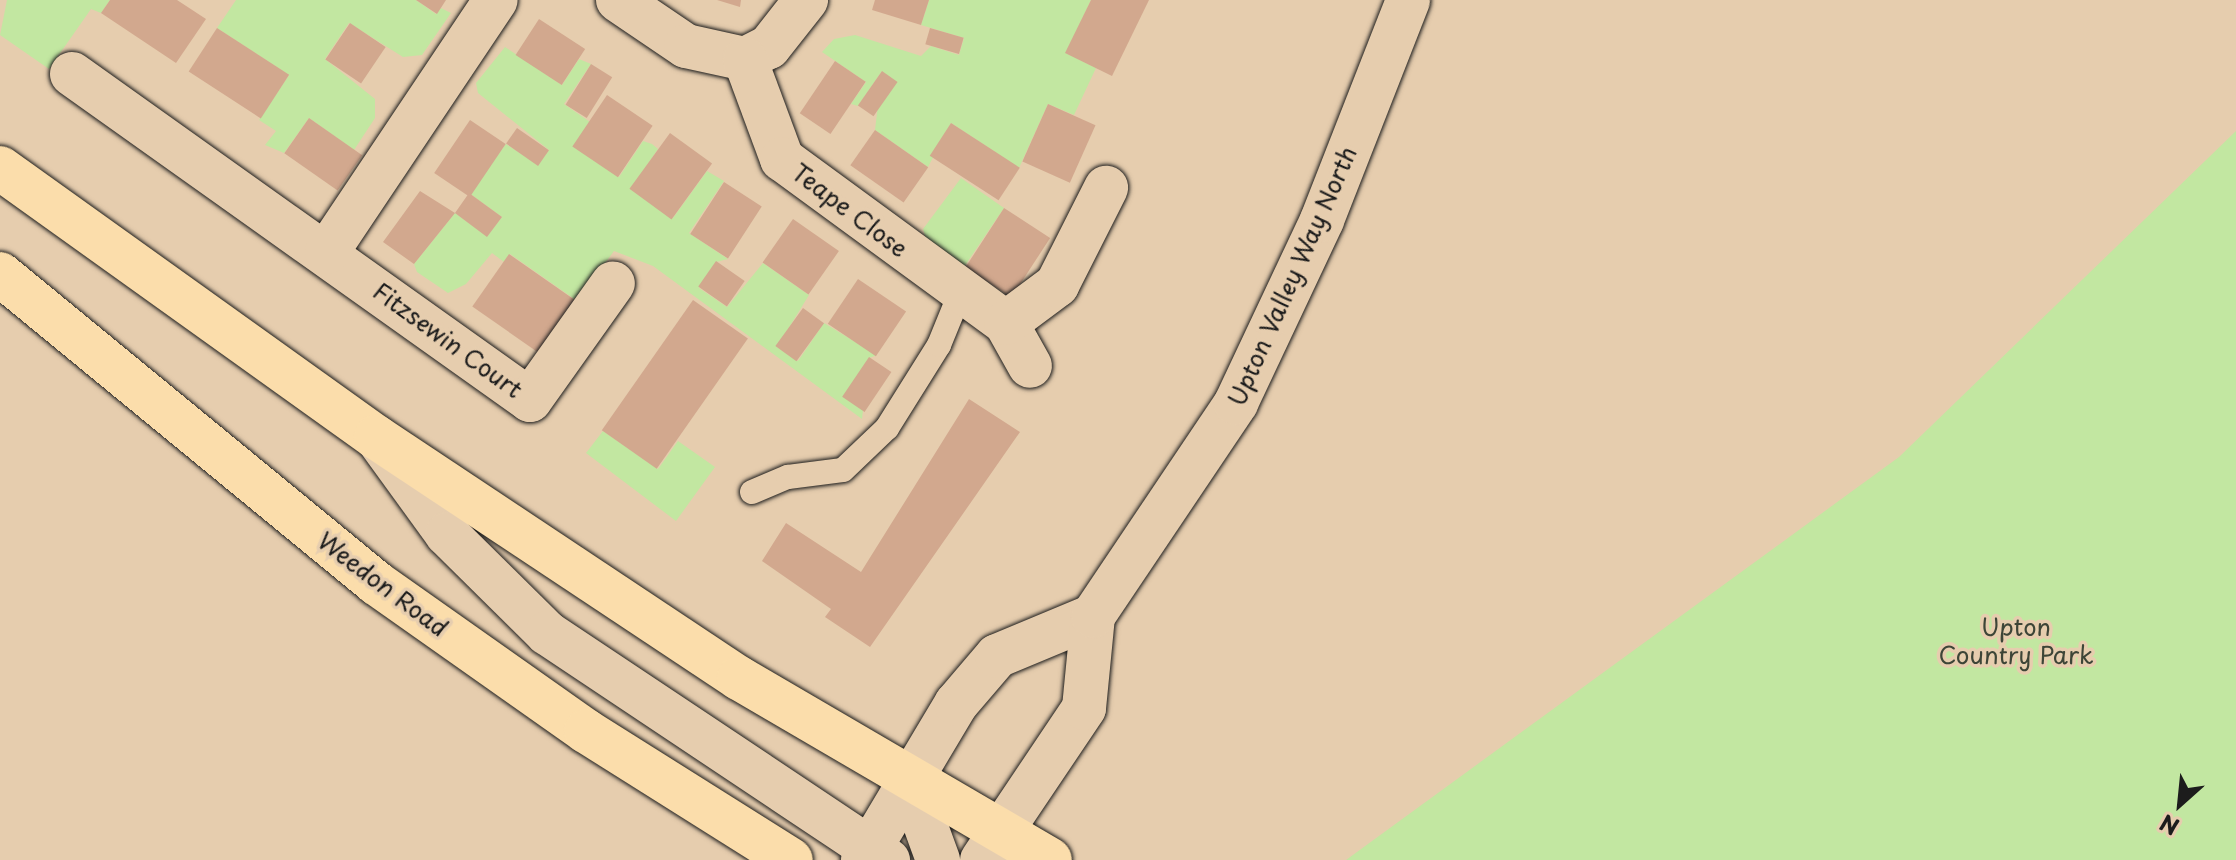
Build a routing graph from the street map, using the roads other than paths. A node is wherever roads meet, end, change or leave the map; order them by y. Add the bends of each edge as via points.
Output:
1 (496, 0) edge
2 (618, 0) edge
3 (806, 0) edge
4 (1408, 0) edge
5 (745, 59) junction
6 (72, 74) dead end
7 (0, 168) edge
8 (1106, 188) dead end
9 (327, 252) junction
10 (0, 274) edge
11 (613, 283) dead end
12 (961, 291) junction
13 (1006, 323) junction
14 (1030, 366) dead end
15 (376, 437) junction
16 (752, 492) dead end
17 (1093, 616) junction
18 (910, 783) junction
19 (993, 848) edge
20 (874, 855) edge
21 (791, 860) edge
22 (938, 860) edge
23 (1050, 860) edge

1 - 9 street
2 - 5 street via 686,46
3 - 5 street via 769,47
4 - 17 street, Upton Valley Way North via 1322,220 1236,403
5 - 12 street, Teape Close via 782,159
6 - 9 street, Fitzsewin Court
7 - 15 highway
8 - 13 street via 1057,285
9 - 11 street, Fitzsewin Court via 530,400
10 - 21 highway, Weedon Road via 376,583 586,731
12 - 13 street, Teape Close
12 - 16 lane via 939,345 887,428 843,470 788,477
13 - 14 street, Teape Close
15 - 18 highway
15 - 20 street via 447,534 547,633
17 - 18 street via 997,656 956,704
17 - 19 street, Upton Valley Way North via 1084,708
18 - 19 highway
18 - 20 street
18 - 22 street
19 - 23 highway

